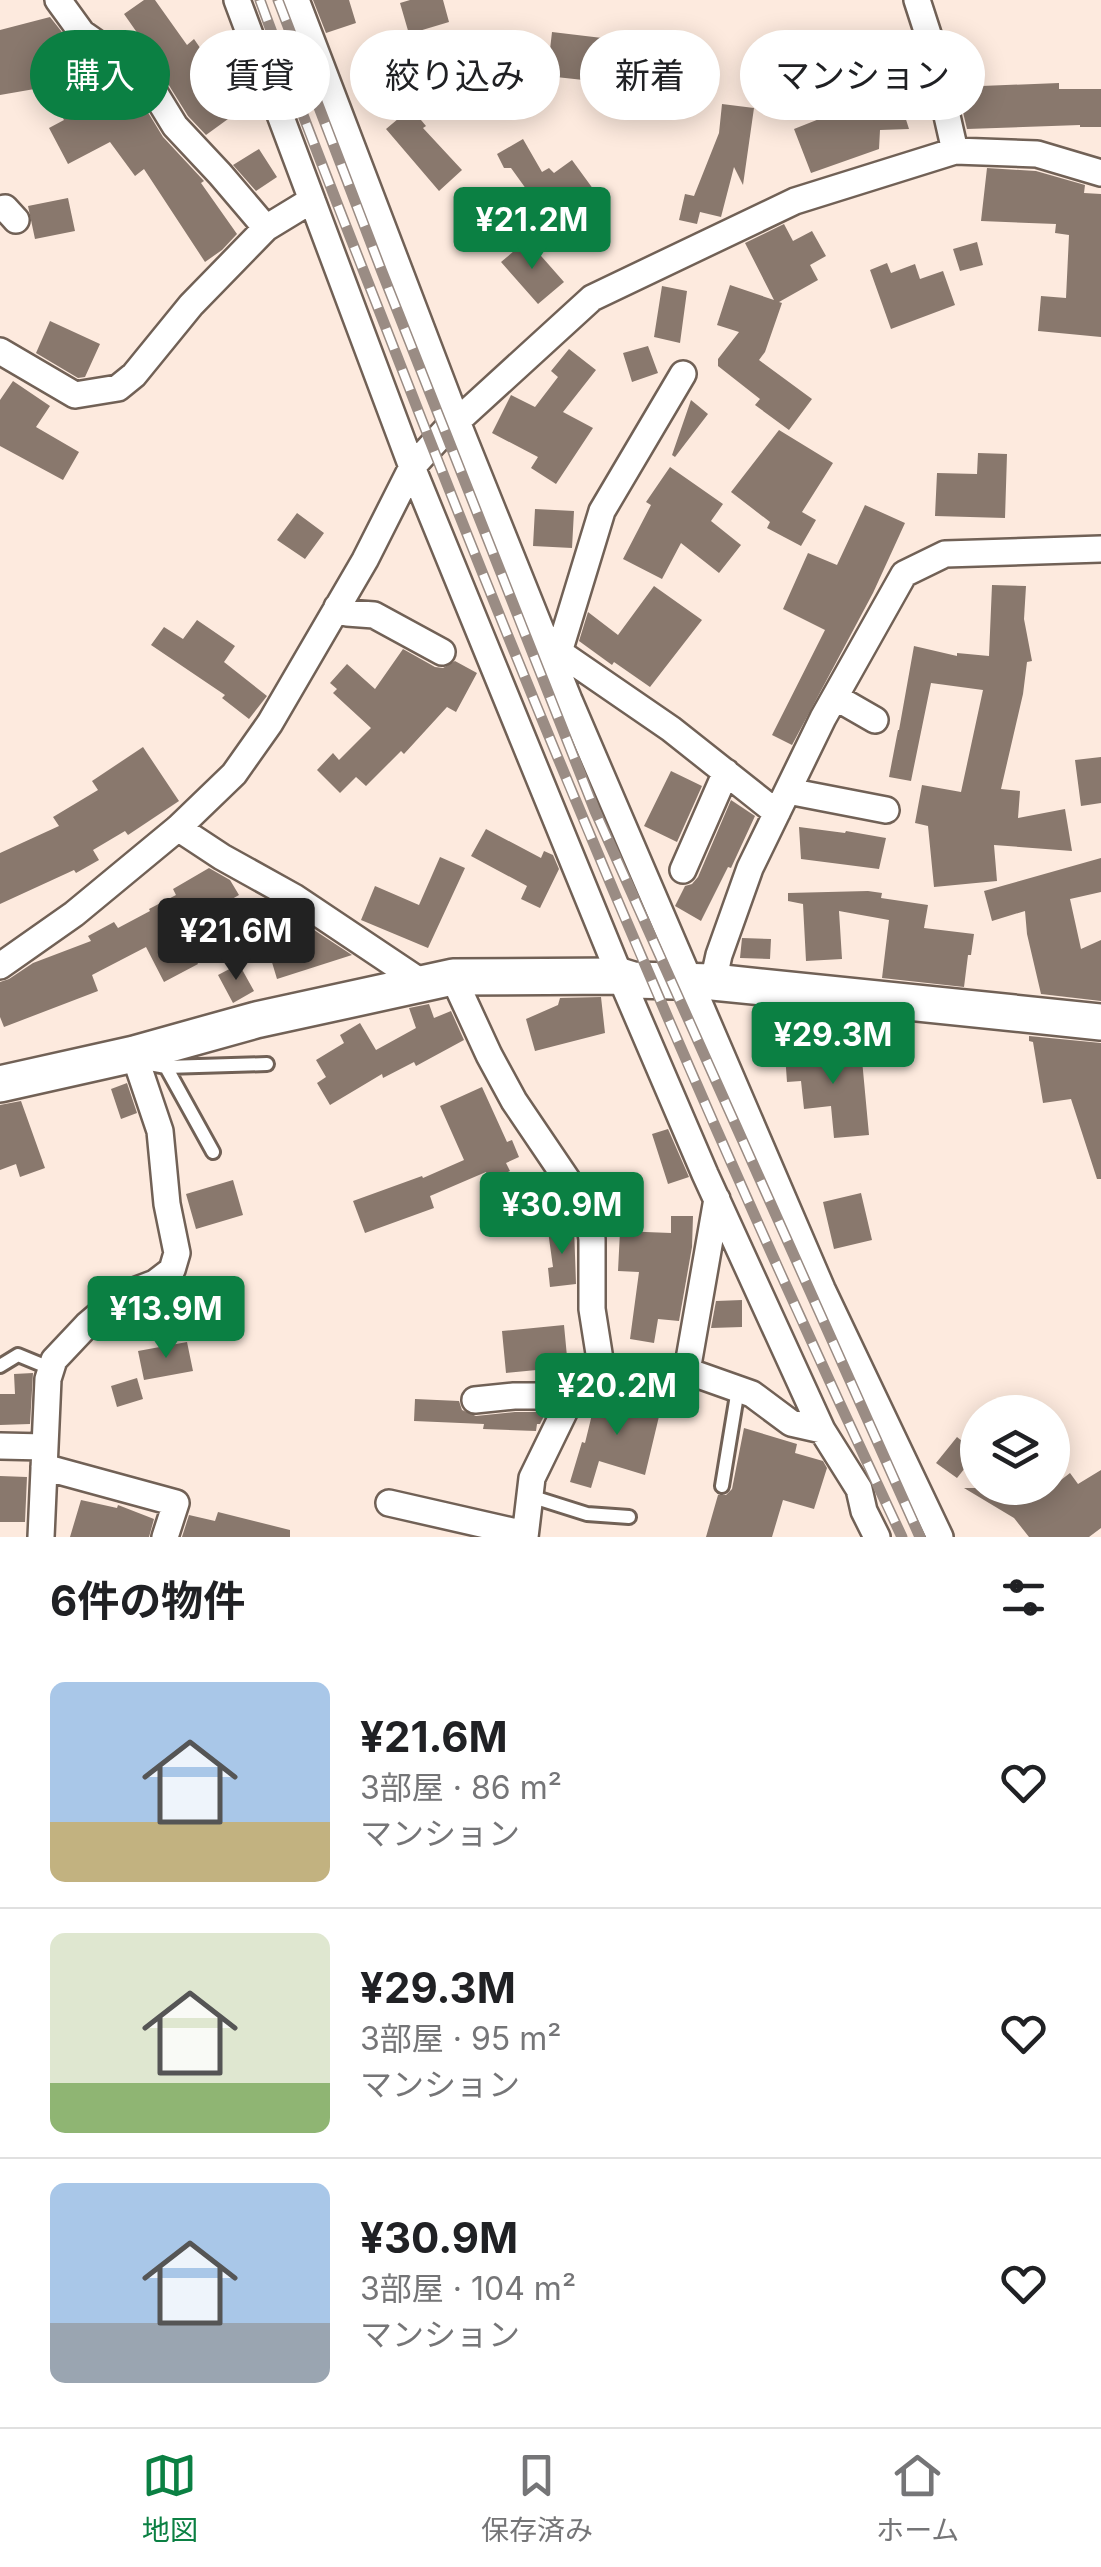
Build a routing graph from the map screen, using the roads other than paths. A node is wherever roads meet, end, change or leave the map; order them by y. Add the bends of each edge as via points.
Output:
1 (58, 0) edge
2 (237, 0) edge
3 (296, 0) edge
4 (917, 0) edge
5 (955, 152) junction
6 (1101, 173) edge
7 (312, 200) junction
8 (266, 228) junction
9 (0, 351) edge
10 (683, 374) dead end
11 (456, 420) junction
12 (412, 466) junction
13 (1101, 549) edge
14 (342, 610) junction
15 (442, 652) dead end
16 (834, 697) junction
17 (875, 720) dead end
18 (726, 772) junction
19 (782, 802) junction
20 (886, 810) dead end
21 (178, 828) junction
22 (683, 870) dead end
23 (0, 966) edge
24 (620, 976) junction
25 (439, 981) junction
26 (701, 982) junction
27 (1101, 1022) edge
28 (145, 1061) junction
29 (267, 1064) dead end
30 (0, 1084) edge
31 (213, 1152) dead end
32 (717, 1199) junction
33 (0, 1366) edge
34 (601, 1366) junction
35 (52, 1368) junction
36 (687, 1371) junction
37 (738, 1389) junction
38 (572, 1396) junction
39 (475, 1400) dead end
40 (822, 1430) junction
41 (0, 1446) edge
42 (44, 1457) junction
43 (722, 1486) dead end
44 (530, 1496) junction
45 (389, 1503) dead end
46 (629, 1517) dead end
47 (525, 1535) edge
48 (40, 1537) edge
49 (164, 1537) edge
50 (878, 1537) edge
51 (940, 1537) edge

1 - 8 street via 82,33 145,77 174,126
2 - 7 street
3 - 11 street
4 - 5 street
5 - 6 street via 1037,154
5 - 11 street via 794,201 592,298
7 - 8 street
7 - 12 street
8 - 9 street via 118,388 75,394
10 - 18 street via 602,511 559,652
11 - 12 street
11 - 26 street via 569,700
12 - 14 street
12 - 24 street
13 - 16 street via 945,554 904,574
14 - 15 street via 374,615
14 - 21 street via 234,774
16 - 17 street
16 - 19 street
18 - 19 street
18 - 22 street
19 - 20 street
19 - 26 street
21 - 23 street
21 - 25 street
24 - 25 street
24 - 26 street
24 - 32 street
25 - 28 street via 256,1020
25 - 34 street via 587,1209
26 - 27 street
26 - 51 street via 822,1289
28 - 29 lane
28 - 30 street
28 - 31 lane
28 - 35 street via 177,1253 172,1270 121,1296
32 - 36 street
32 - 40 street
33 - 35 lane via 18,1356
34 - 36 street via 672,1378
34 - 38 street
35 - 42 street
36 - 37 street
37 - 40 street via 790,1423
37 - 43 lane
38 - 39 street
38 - 44 street via 532,1478
40 - 50 street via 859,1489
41 - 42 street
42 - 48 street
42 - 49 street via 176,1502
44 - 46 lane via 587,1514
44 - 47 street
45 - 47 street

